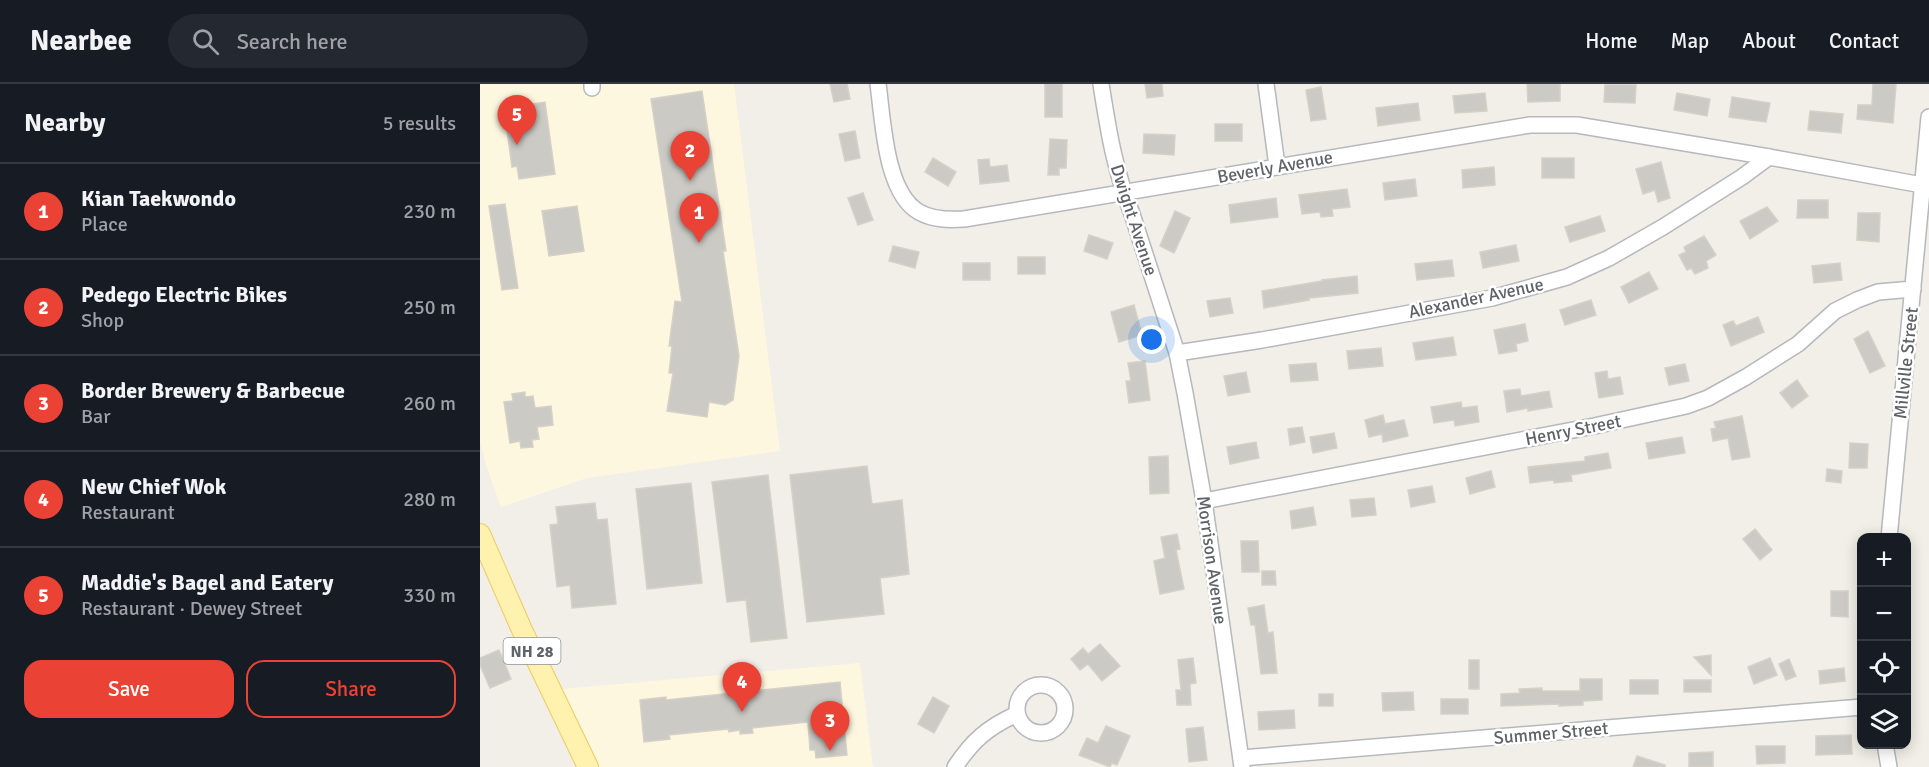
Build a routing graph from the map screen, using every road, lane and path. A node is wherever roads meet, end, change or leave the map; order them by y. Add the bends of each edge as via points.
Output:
1 (878, 84) edge
2 (1101, 84) edge
3 (1266, 84) edge
4 (1929, 117) edge
5 (1769, 157) junction
6 (1277, 166) junction
7 (1922, 185) junction
8 (1123, 192) junction
9 (1913, 289) junction
10 (1177, 353) junction
11 (1204, 501) junction
12 (1889, 533) edge
13 (480, 534) edge
14 (1857, 707) edge
15 (1017, 714) dead end
16 (1886, 749) edge
17 (1241, 762) edge
18 (588, 767) edge
19 (955, 767) edge
20 (1889, 767) edge

1 - 8 street, Beverly Avenue via 893,174 906,202 919,212 933,218 964,219
2 - 8 street, Dwight Avenue
3 - 6 street
4 - 7 street, Millville Street
5 - 6 street, Beverly Avenue via 1577,125 1546,124
5 - 7 street
5 - 10 street, Alexander Avenue via 1663,226 1567,277 1492,298
6 - 8 street, Beverly Avenue
7 - 9 street, Millville Street
8 - 10 street, Dwight Avenue
9 - 11 street, Henry Street via 1878,292 1835,311 1798,344 1746,377 1686,406
9 - 12 street, Millville Street
10 - 11 street, Morrison Avenue
11 - 17 street, Morrison Avenue
13 - 18 main road, NH 28
14 - 17 street, Summer Street
15 - 19 street via 987,730
16 - 20 street

